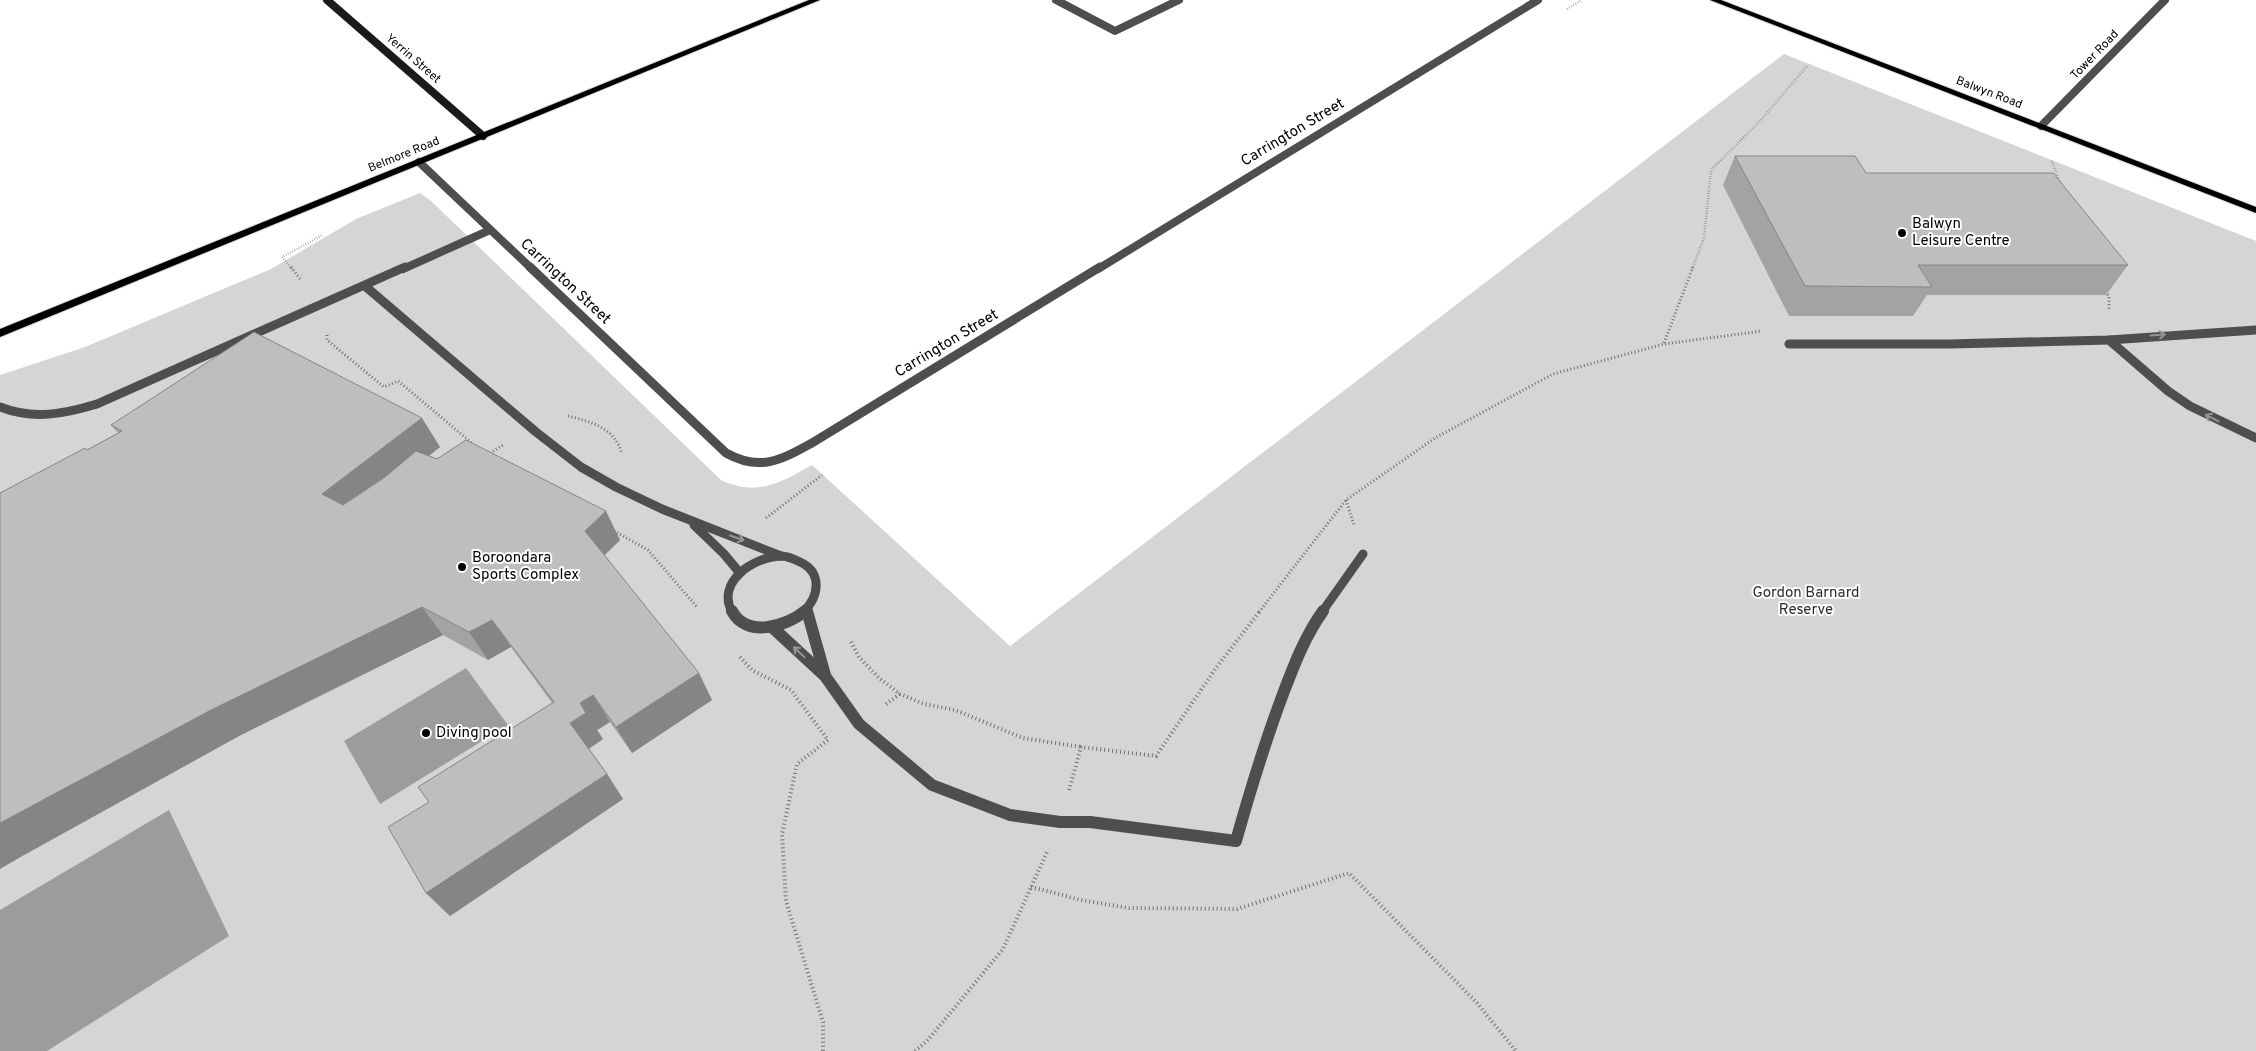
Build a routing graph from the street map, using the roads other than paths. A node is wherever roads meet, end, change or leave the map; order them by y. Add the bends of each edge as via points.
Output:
1 (327, 0) edge
2 (816, 0) edge
3 (1056, 0) edge
4 (1179, 0) edge
5 (1538, 0) edge
6 (1714, 0) edge
7 (2165, 0) edge
8 (2041, 126) junction
9 (484, 136) junction
10 (419, 162) junction
11 (2256, 210) edge
12 (490, 230) junction
13 (365, 286) junction
14 (2256, 330) edge
15 (0, 333) edge
16 (2109, 340) junction
17 (1789, 344) road end
18 (0, 408) edge
19 (2256, 438) edge
20 (691, 522) junction
21 (1363, 554) dead end
22 (781, 556) junction
23 (739, 572) junction
24 (807, 609) junction
25 (772, 627) junction
26 (825, 676) junction

1 - 9 street, Yerrin Street
2 - 9 main road, Belmore Road
3 - 4 street via 1114,32
5 - 12 street, Carrington Street via 812,443 769,463 749,464 726,453
6 - 8 main road, Balwyn Road
7 - 8 street, Tower Road
8 - 11 main road, Balwyn Road
9 - 10 main road, Belmore Road
10 - 12 street, Carrington Street
10 - 15 main road, Belmore Road
12 - 13 street
13 - 18 street via 76,411 36,415
13 - 20 street via 569,458 617,488
16 -> 14 street
16 - 17 street
19 -> 16 street via 2190,406
20 -> 22 street
20 - 23 street
21 - 26 street via 1312,626 1291,673 1236,841 1010,815 932,785 859,724
22 - 23 street via 759,560
22 - 24 street via 802,561 814,574 816,591
23 - 25 street via 728,589 728,607 739,621 748,626
24 - 25 street via 797,617
24 - 26 street
26 -> 25 street

